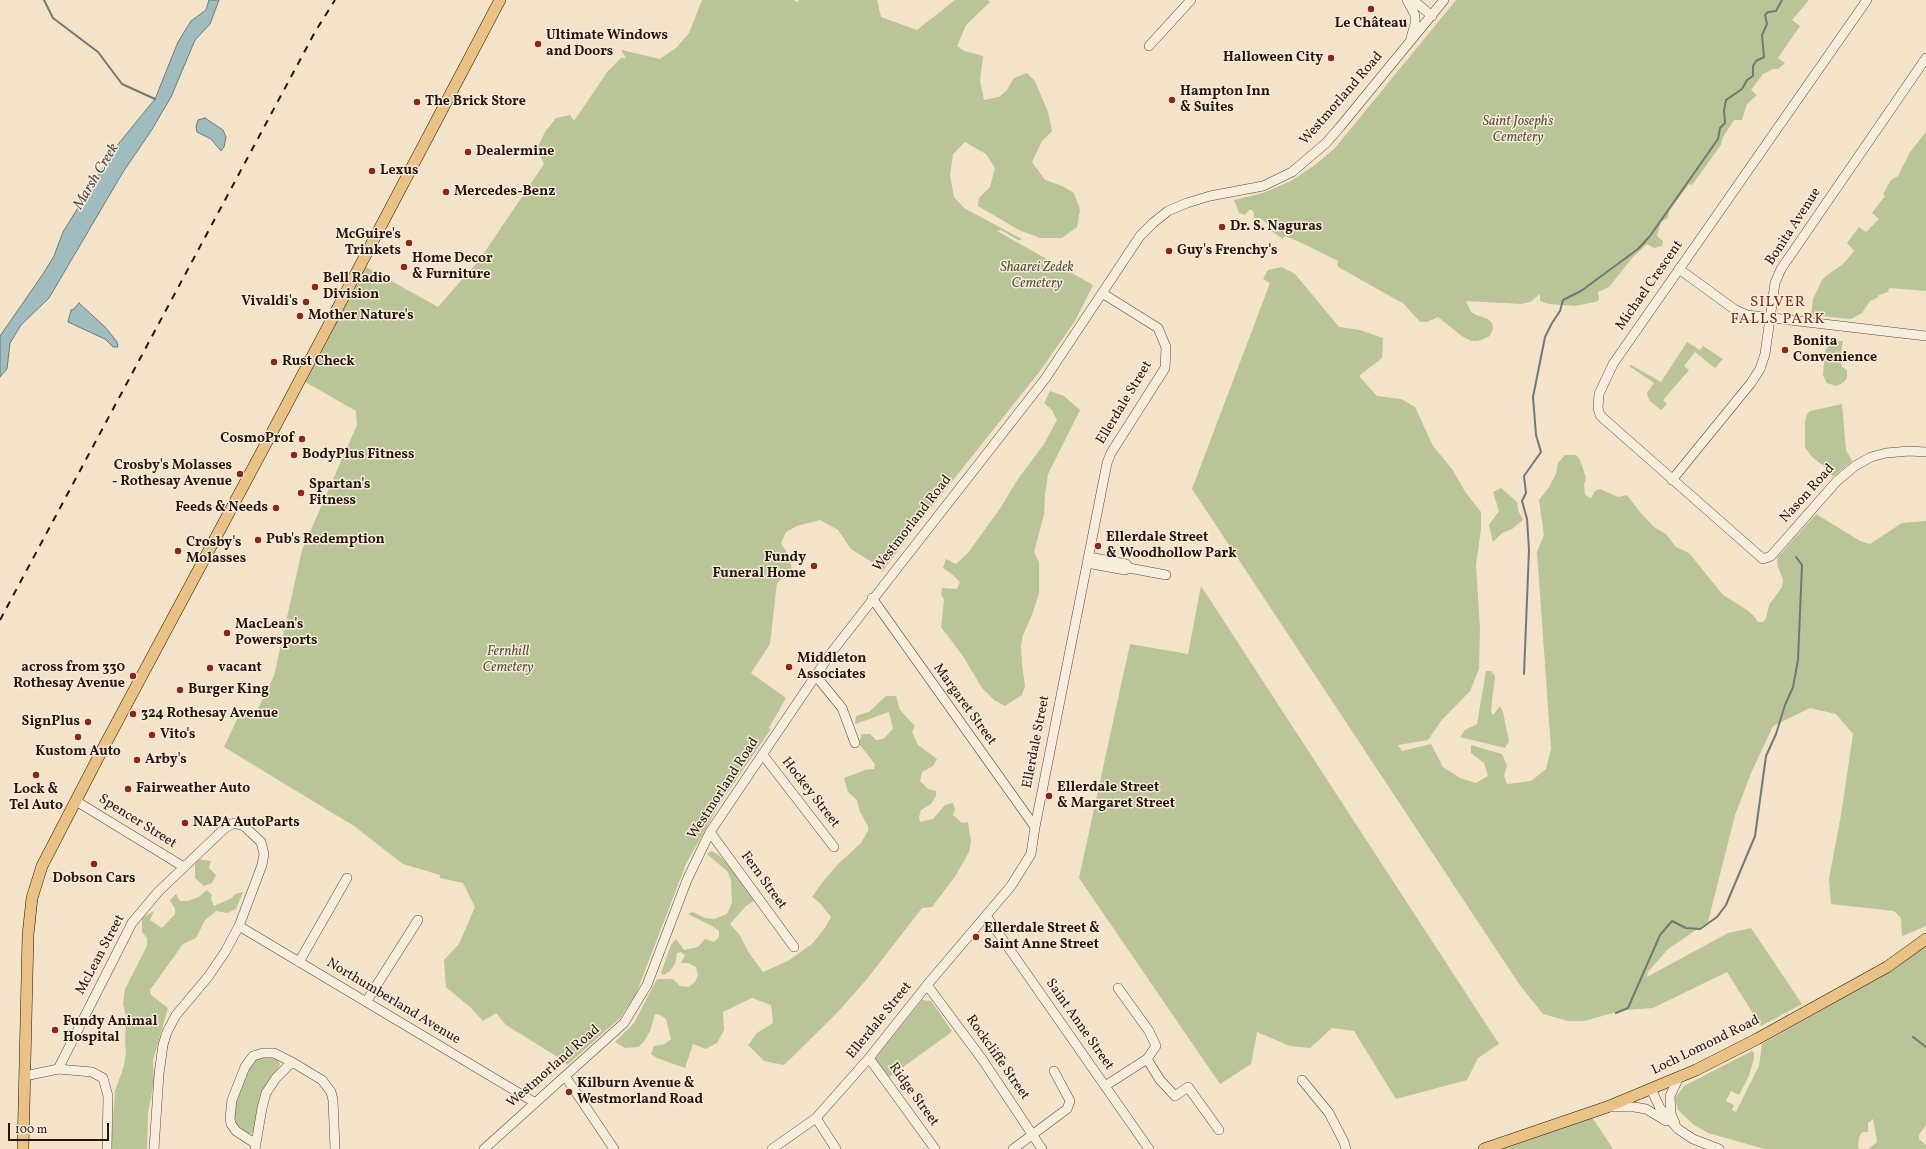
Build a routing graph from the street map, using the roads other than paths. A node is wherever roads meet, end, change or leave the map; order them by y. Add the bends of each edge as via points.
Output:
1 (500, 0) edge
2 (1191, 0) edge
3 (1407, 0) edge
4 (1412, 0) edge
5 (1444, 0) edge
6 (1867, 0) edge
7 (1432, 16) junction
8 (1408, 44) junction
9 (1148, 46) dead end
10 (1926, 58) edge
11 (1679, 269) junction
12 (1102, 293) junction
13 (1770, 319) junction
14 (1926, 336) edge
15 (1926, 452) edge
16 (1672, 480) junction
17 (1765, 559) joint
18 (1088, 560) junction
19 (1166, 575) dead end
20 (872, 598) junction
21 (816, 676) junction
22 (855, 743) dead end
23 (763, 755) junction
24 (76, 801) junction
25 (1035, 827) junction
26 (710, 832) junction
27 (834, 847) dead end
28 (184, 867) junction
29 (348, 878) dead end
30 (987, 917) junction
31 (418, 920) dead end
32 (239, 926) junction
33 (1926, 939) edge
34 (794, 947) dead end
35 (299, 962) junction
36 (927, 985) junction
37 (1118, 988) dead end
38 (366, 1002) junction
39 (869, 1058) junction
40 (1147, 1059) junction
41 (292, 1062) junction
42 (58, 1069) junction
43 (1054, 1071) dead end
44 (25, 1076) junction
45 (564, 1076) junction
46 (1679, 1077) junction
47 (1302, 1080) dead end
48 (1105, 1086) junction
49 (1651, 1089) junction
50 (534, 1102) junction
51 (1607, 1107) junction
52 (816, 1118) junction
53 (1678, 1129) junction
54 (1219, 1130) dead end
55 (1033, 1134) junction
56 (256, 1146) edge
57 (23, 1149) edge
58 (108, 1149) edge
59 (154, 1149) edge
60 (335, 1149) edge
61 (484, 1149) edge
62 (614, 1149) edge
63 (772, 1149) edge
64 (836, 1149) edge
65 (934, 1149) edge
66 (1013, 1149) edge
67 (1042, 1149) edge
68 (1149, 1149) edge
69 (1346, 1149) edge
70 (1484, 1149) edge
71 (1719, 1149) edge

1 - 24 main road
2 - 9 street
3 - 8 street via 1413,9 1415,24
4 - 7 street
5 - 7 street, Westmorland Road
6 - 11 street, Michael Crescent
7 - 8 street, Westmorland Road
8 - 12 street, Westmorland Road via 1326,143 1292,172 1263,186 1210,196 1168,212 1140,236
10 - 13 street, Bonita Avenue via 1784,264 1775,283
11 - 13 street via 1739,312 1752,317
11 - 16 street, Michael Crescent via 1613,364 1603,383 1597,404 1604,420
12 - 18 street, Ellerdale Street via 1158,328 1166,347 1165,368 1111,453
12 - 20 street, Westmorland Road via 1045,379
13 - 14 street
13 - 16 street, Bonita Avenue via 1764,360 1756,376
15 - 17 street, Nason Road via 1909,450 1886,453 1855,466 1837,481 1771,556
16 - 17 street, Michael Crescent via 1754,553
18 - 19 street via 1125,570 1130,568
18 - 25 street, Ellerdale Street
20 - 21 street, Westmorland Road
20 - 25 street, Margaret Street
21 - 22 street via 842,708
21 - 23 street, Westmorland Road
23 - 26 street, Westmorland Road
23 - 27 street, Hockey Street
24 - 28 street, Spencer Street
24 - 44 main road via 44,861 32,898 28,935
25 - 30 street, Ellerdale Street via 1031,854
26 - 34 street, Fern Street
26 - 45 street, Westmorland Road via 687,880 646,985 624,1023
28 - 32 street, McLean Street via 227,826 238,823 258,839 263,847 262,865
28 - 42 street, McLean Street via 158,892 132,923
29 - 35 street
30 - 36 street, Ellerdale Street
30 - 48 street, Saint Anne Street
31 - 38 street
32 - 35 street, Northumberland Avenue
32 - 59 street via 217,965 176,1015 167,1032 161,1054
33 - 46 main road, Loch Lomond Road via 1873,975 1757,1039
35 - 38 street, Northumberland Avenue
36 - 39 street, Ellerdale Street
36 - 55 street, Rockcliffe Street
37 - 40 street via 1149,1031 1156,1046
38 - 50 street, Northumberland Avenue
39 - 52 street, Ellerdale Street
39 - 65 street, Ridge Street
40 - 48 street
40 - 54 street via 1160,1080 1175,1096 1188,1087
41 - 56 street via 276,1078 266,1094
41 - 56 street via 274,1054 263,1053 253,1056 245,1067 232,1100 230,1118 236,1131
41 - 60 street via 322,1080 331,1092
42 - 44 street
42 - 58 street via 92,1072 103,1078 108,1096
43 - 55 street via 1070,1101 1066,1109
44 - 57 main road
45 - 50 street, Westmorland Road
45 - 62 street
46 - 49 main road, Loch Lomond Road
46 - 53 street via 1672,1089 1669,1105
47 - 69 street via 1329,1113
48 - 68 street, Saint Anne Street
49 - 51 main road, Loch Lomond Road
49 - 53 street via 1660,1108
50 - 61 street, Westmorland Road
51 - 53 street via 1646,1109
51 - 70 main road, Loch Lomond Road
52 - 63 street, Ellerdale Street
52 - 64 street
53 - 71 street via 1693,1139
55 - 66 street
55 - 67 street, Rockcliffe Street

